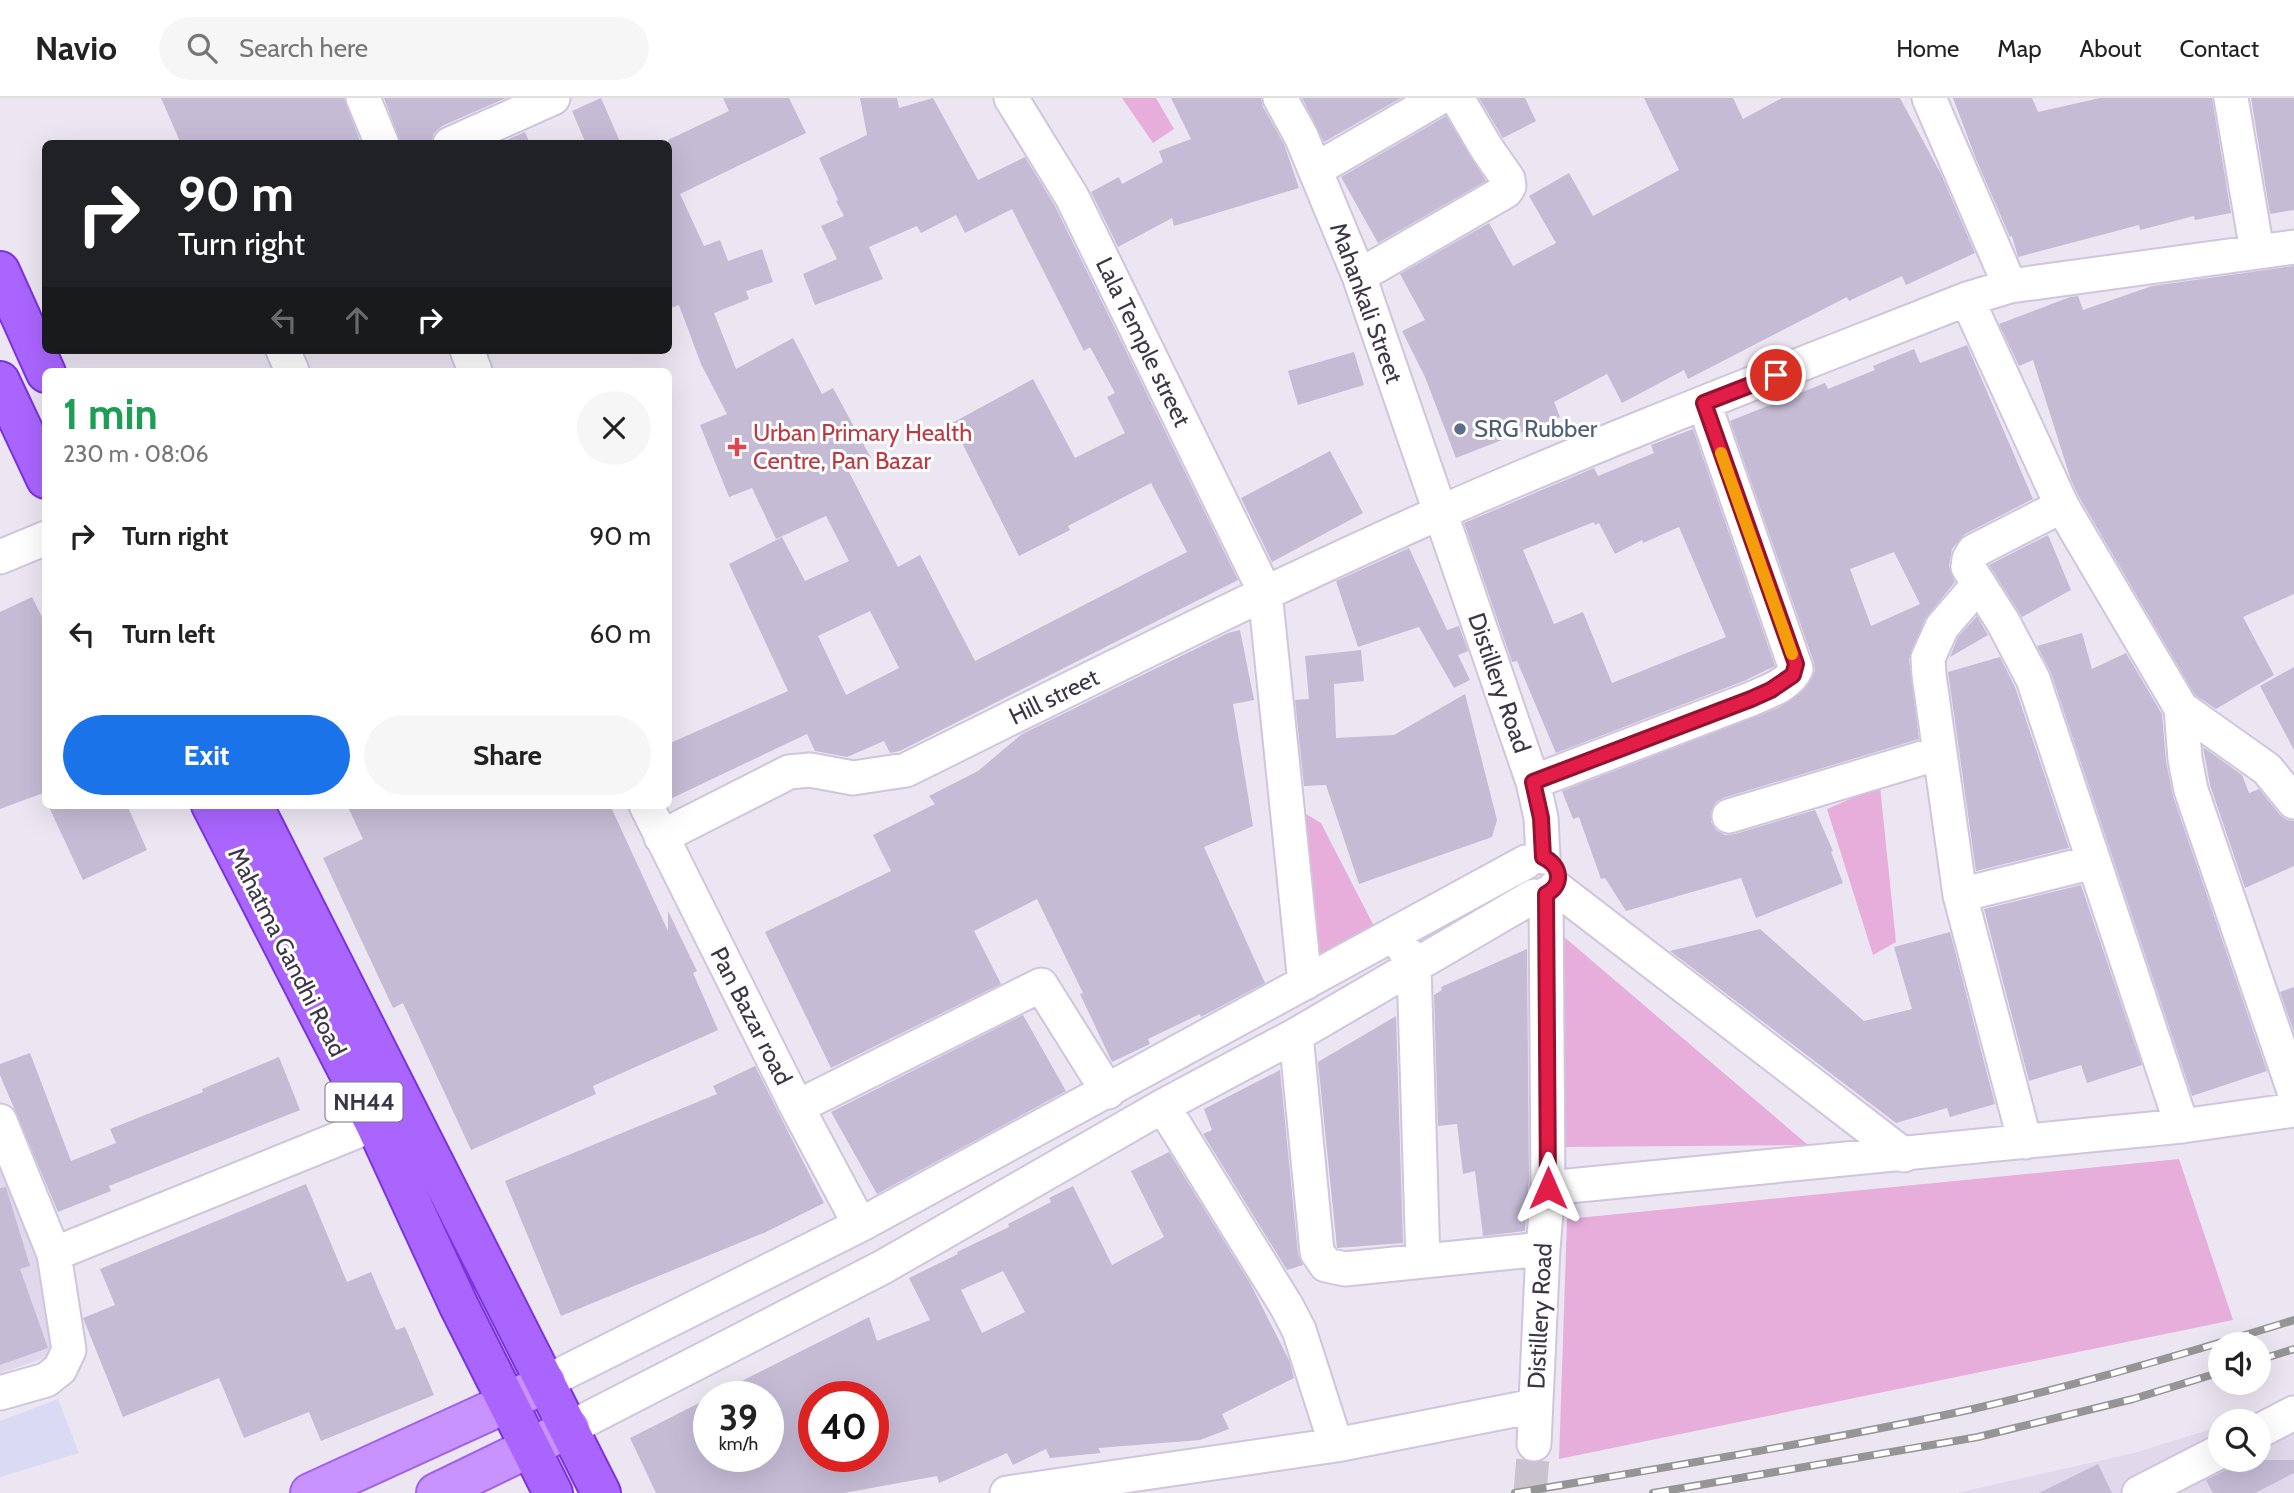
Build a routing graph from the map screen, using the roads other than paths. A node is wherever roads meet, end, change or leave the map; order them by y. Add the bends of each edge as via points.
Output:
1 (363, 98) edge
2 (553, 98) edge
3 (1011, 98) edge
4 (1280, 98) edge
5 (1439, 98) edge
6 (1457, 98) edge
7 (1929, 98) edge
8 (2231, 98) edge
9 (380, 140) edge
10 (459, 140) edge
11 (1315, 170) junction
12 (2294, 247) edge
13 (2257, 251) junction
14 (0, 271) edge
15 (1359, 276) junction
16 (2010, 286) junction
17 (1968, 299) junction
18 (34, 316) edge
19 (42, 354) edge
20 (0, 381) edge
21 (1704, 403) junction
22 (42, 471) edge
23 (2062, 506) junction
24 (1440, 513) junction
25 (42, 540) edge
26 (0, 557) edge
27 (1979, 584) junction
28 (1265, 592) junction
29 (2181, 708) junction
30 (1939, 753) junction
31 (1533, 782) junction
32 (2294, 802) edge
33 (213, 809) edge
34 (255, 809) edge
35 (648, 809) edge
36 (1729, 816) dead end
37 (661, 836) junction
38 (2093, 862) junction
39 (1541, 879) junction
40 (1960, 895) junction
41 (1394, 934) junction
42 (1414, 966) junction
43 (1305, 983) junction
44 (1296, 1035) junction
45 (2294, 1091) edge
46 (1108, 1092) junction
47 (1163, 1106) junction
48 (797, 1107) junction
49 (2294, 1111) edge
50 (0, 1122) edge
51 (375, 1124) junction
52 (2182, 1126) junction
53 (2025, 1142) junction
54 (1904, 1154) junction
55 (1548, 1188) junction
56 (860, 1225) junction
57 (1543, 1249) junction
58 (54, 1254) junction
59 (1423, 1261) junction
60 (546, 1382) junction
61 (0, 1393) edge
62 (507, 1403) junction
63 (1534, 1406) junction
64 (2294, 1413) edge
65 (2271, 1425) edge
66 (570, 1428) junction
67 (1534, 1444) tunnel mouth
68 (1336, 1445) junction
69 (530, 1449) junction
70 (2208, 1458) edge
71 (310, 1493) edge
72 (436, 1493) edge
73 (553, 1493) edge
74 (601, 1493) edge
75 (1007, 1493) edge
76 (2139, 1493) edge

1 - 9 street
2 - 10 street
3 - 28 street, Lala Temple street via 1072,197
4 - 11 street, Mahankali Street
5 - 11 street
6 - 15 street via 1509,186
7 - 16 street
8 - 13 street
11 - 15 street, Mahankali Street
12 - 13 street, Hill street
13 - 16 street, Hill street
14 - 18 highway
15 - 24 street, Mahankali Street
16 - 17 street, Hill street
17 - 21 street, Hill street
17 - 23 street
18 - 19 highway
20 - 22 highway
21 - 24 street, Hill street
21 - 31 street via 1796,669 1785,682 1751,699
23 - 27 street via 1974,551 1968,567
23 - 29 street
24 - 28 street, Hill street
24 - 31 street, Distillery Road
25 - 26 street
27 - 30 street via 1942,627 1928,658
27 - 38 street via 2032,679
28 - 37 street, Hill street via 906,770 853,778 810,770 789,772
28 - 43 street
29 - 32 street via 2267,769
29 - 45 street via 2191,790
30 - 36 street
30 - 40 street
31 - 39 street, Distillery Road via 1541,818
33 - 51 highway, Mahatma Gandhi Road / NH44
34 - 60 highway, Mahatma Gandhi Road / NH44
35 - 37 street, Pan Bazar road
37 - 48 street, Pan Bazar road
38 - 40 street
38 - 52 street
39 - 41 street
39 - 42 street
39 - 54 street
39 - 55 street, Distillery Road
40 - 53 street
41 - 42 street
41 - 43 street
42 - 44 street
42 - 59 street
43 - 46 street
44 - 47 street
44 - 59 street via 1317,1252 1326,1265 1345,1269
46 - 48 street via 1041,985
46 - 56 street
47 - 66 street via 883,1267
47 - 68 street via 1299,1330
48 - 56 street, Pan Bazar road
49 - 52 street
50 - 58 street
51 - 58 street
51 - 62 highway, Mahatma Gandhi Road / NH44
52 - 53 street
53 - 54 street
54 - 55 street
55 - 57 street, Distillery Road
56 - 60 street
57 - 59 street
57 - 63 street, Distillery Road
58 - 61 street via 69,1350 60,1369 46,1380
60 - 62 main road
60 - 66 highway, NH44
62 - 69 highway, NH44
62 - 71 main road
63 - 67 street, Distillery Road
63 - 68 street
64 - 65 street
66 - 69 main road
66 - 74 highway, NH44
68 - 75 street
69 - 72 main road
69 - 73 highway, NH44
70 - 76 street

